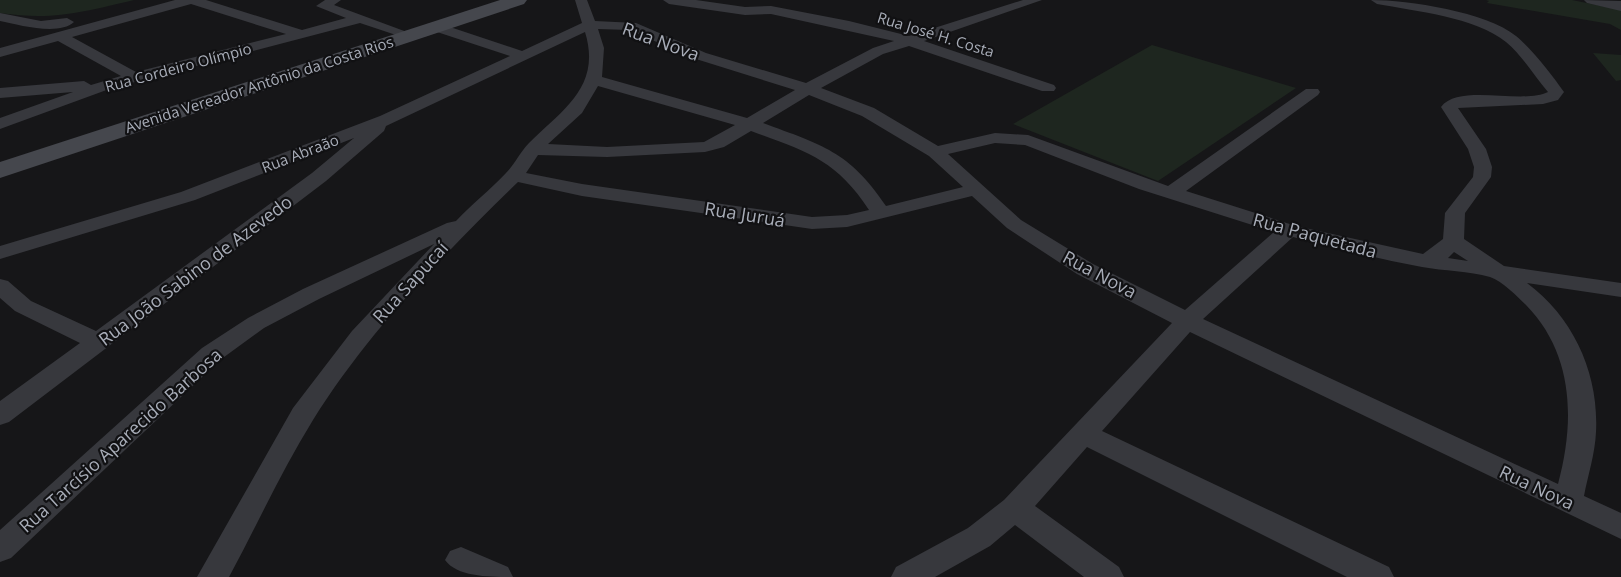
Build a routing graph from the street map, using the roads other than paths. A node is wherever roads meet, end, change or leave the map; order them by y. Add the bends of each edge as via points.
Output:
1 (156, 0) edge
2 (189, 0) edge
3 (194, 0) edge
4 (335, 0) edge
5 (518, 0) edge
6 (581, 0) edge
7 (669, 0) edge
8 (790, 0) edge
9 (1036, 0) edge
10 (1377, 0) edge
11 (1592, 0) edge
12 (1621, 6) edge
13 (771, 10) junction
14 (0, 17) edge
15 (359, 19) junction
16 (76, 25) junction
17 (589, 25) junction
18 (436, 27) junction
19 (302, 34) junction
20 (57, 35) junction
21 (408, 35) junction
22 (0, 39) edge
23 (908, 40) junction
24 (31, 43) junction
25 (0, 53) edge
26 (524, 56) junction
27 (133, 77) junction
28 (594, 80) junction
29 (106, 85) junction
30 (1048, 88) dead end
31 (808, 89) junction
32 (1312, 92) dead end
33 (0, 93) edge
34 (386, 120) junction
35 (0, 124) edge
36 (751, 125) junction
37 (533, 149) junction
38 (934, 152) junction
39 (0, 170) edge
40 (514, 176) junction
41 (975, 190) junction
42 (1171, 193) junction
43 (880, 211) junction
44 (466, 220) junction
45 (1289, 230) junction
46 (1453, 242) junction
47 (0, 253) edge
48 (1426, 261) junction
49 (1499, 273) junction
50 (0, 286) edge
51 (1621, 290) edge
52 (1187, 321) junction
53 (98, 342) junction
54 (0, 415) edge
55 (1084, 434) junction
56 (1568, 501) junction
57 (1015, 508) junction
58 (1621, 527) edge
59 (0, 549) edge
60 (460, 560) dead end
61 (213, 577) edge
62 (497, 577) edge
63 (907, 577) edge
64 (1108, 577) edge
65 (1378, 577) edge

1 - 16 street
2 - 16 street
3 - 19 street
4 - 15 street via 323,6
5 - 18 main road, Avenida Vereador Antônio da Costa Rios
6 - 17 street, Rua Sapucaí
7 - 13 street, Rua José H. Costa via 745,11
8 - 13 street
9 - 23 street
10 - 46 street via 1453,17 1503,34 1556,92 1543,99 1457,102 1449,107 1477,149 1483,167 1482,177 1455,213
11 - 12 street
13 - 23 street, Rua José H. Costa
14 - 16 street
15 - 19 street, Rua Cordeiro Olímpio
15 - 21 street
16 - 20 street
17 - 26 street, Rua Abraão
17 - 28 street, Rua Sapucaí via 597,48
17 - 31 street, Rua Nova via 631,26 700,56
18 - 21 main road, Avenida Vereador Antônio da Costa Rios
18 - 26 street
19 - 27 street, Rua Cordeiro Olímpio
20 - 24 street
20 - 27 street
21 - 39 main road, Avenida Vereador Antônio da Costa Rios
22 - 24 street
23 - 30 street, Rua José H. Costa
23 - 31 street via 878,51
24 - 25 street
26 - 34 street, Rua Abraão
27 - 29 street, Rua Cordeiro Olímpio
28 - 36 street
28 - 37 street, Rua Sapucaí via 576,109
29 - 33 street
29 - 35 street, Rua Cordeiro Olímpio
31 - 36 street
31 - 38 street, Rua Nova via 868,112
32 - 42 street
34 - 47 street, Rua Abraão via 188,196
34 - 53 street, Rua João Sabino de Azevedo via 319,177
36 - 37 street via 718,143 689,149
36 - 43 street via 807,146 843,166
37 - 40 street, Rua Sapucaí
38 - 41 street, Rua Nova
38 - 42 street, Rua Paquetada via 995,138 1016,138
40 - 43 street, Rua Juruá via 792,222 829,224
40 - 44 street, Rua Sapucaí
41 - 43 street, Rua Juruá
41 - 52 street, Rua Nova via 1014,224 1085,269
42 - 45 street, Rua Paquetada
44 - 59 street, Rua Tarcísio Aparecido Barbosa via 293,303 211,354
44 - 61 street, Rua Sapucaí via 361,336 302,415
45 - 48 street, Rua Paquetada
45 - 52 street
46 - 48 street
46 - 49 street
48 - 49 street, Rua Paquetada
49 - 51 street, Rua Paquetada
49 - 56 street via 1526,291 1565,335 1576,372 1583,426
50 - 53 street via 23,306
52 - 55 street
52 - 56 street, Rua Nova
53 - 54 street, Rua João Sabino de Azevedo
55 - 57 street
55 - 65 street
56 - 58 street, Rua Nova
57 - 63 street via 979,537
57 - 64 street
60 - 62 street

